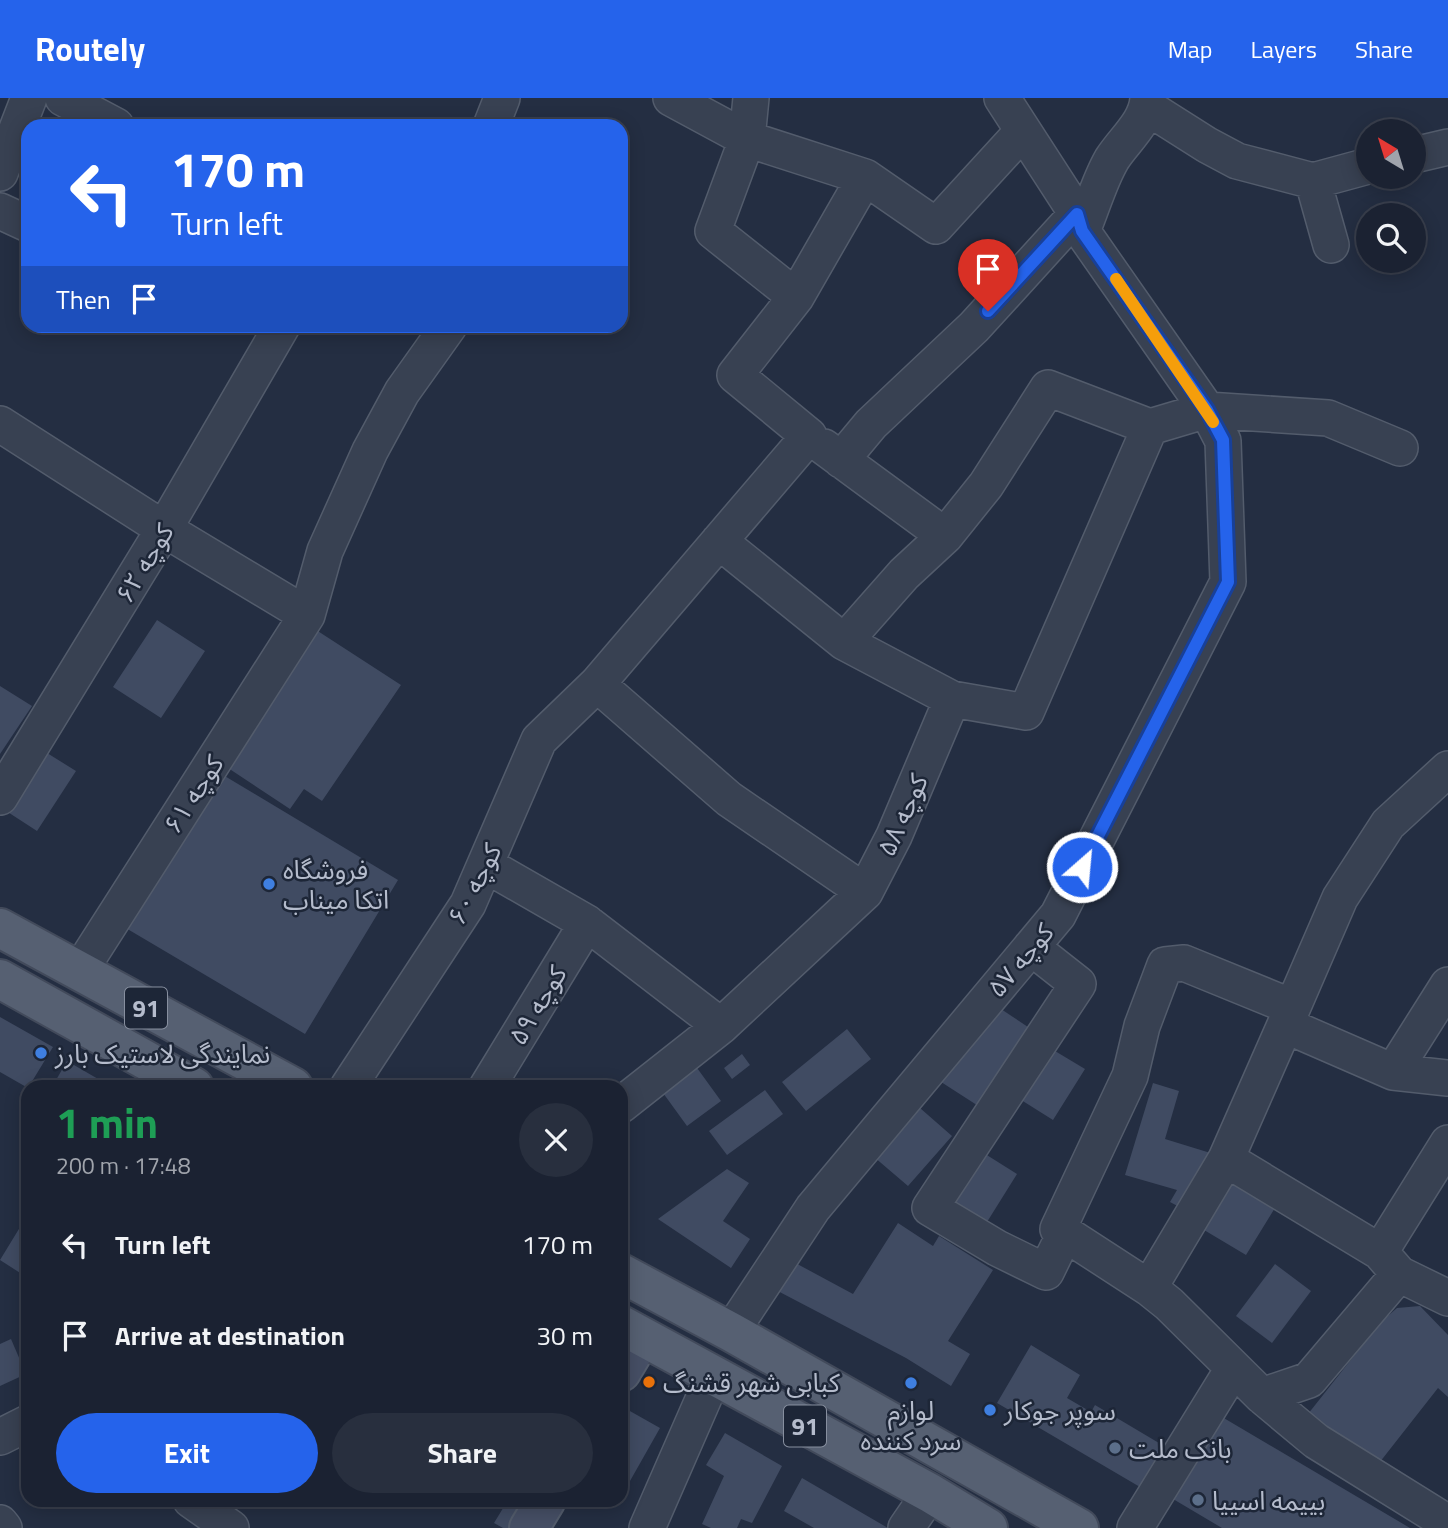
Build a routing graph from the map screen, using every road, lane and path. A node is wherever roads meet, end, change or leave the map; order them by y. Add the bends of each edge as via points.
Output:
1 (29, 98) edge
2 (63, 98) edge
3 (502, 98) edge
4 (671, 98) edge
5 (751, 98) edge
6 (1002, 98) edge
7 (1147, 103) edge
8 (103, 119) edge
9 (494, 119) edge
10 (1023, 131) junction
11 (747, 139) junction
12 (1448, 147) edge
13 (1426, 152) edge
14 (1356, 169) edge
15 (0, 173) edge
16 (865, 177) junction
17 (1313, 181) junction
18 (0, 211) edge
19 (21, 221) edge
20 (1080, 223) junction
21 (1331, 245) dead end
22 (796, 297) junction
23 (267, 333) edge
24 (444, 333) edge
25 (1207, 410) junction
26 (0, 425) edge
27 (1150, 427) junction
28 (809, 436) junction
29 (1400, 448) dead end
30 (841, 460) junction
31 (164, 529) junction
32 (945, 536) junction
33 (719, 541) junction
34 (307, 615) junction
35 (844, 642) junction
36 (597, 684) junction
37 (952, 699) junction
38 (1448, 769) edge
39 (0, 797) edge
40 (486, 865) junction
41 (865, 892) junction
42 (587, 923) junction
43 (0, 928) edge
44 (1031, 947) junction
45 (79, 972) junction
46 (0, 979) edge
47 (1448, 985) edge
48 (1289, 1016) junction
49 (722, 1026) junction
50 (1393, 1072) junction
51 (1448, 1078) edge
52 (181, 1080) edge
53 (280, 1080) edge
54 (353, 1080) edge
55 (491, 1080) edge
56 (628, 1100) edge
57 (1448, 1143) edge
58 (1226, 1159) junction
59 (1065, 1233) junction
60 (1390, 1263) junction
61 (628, 1277) edge
62 (1149, 1288) junction
63 (1448, 1298) edge
64 (632, 1331) edge
65 (731, 1332) junction
66 (1233, 1369) junction
67 (713, 1377) junction
68 (1262, 1396) junction
69 (21, 1426) edge
70 (0, 1437) edge
71 (930, 1493) junction
72 (201, 1507) edge
73 (542, 1507) edge
74 (0, 1523) edge
75 (1448, 1523) edge
76 (4, 1528) edge
77 (231, 1528) edge
78 (529, 1528) edge
79 (647, 1528) edge
80 (906, 1528) edge
81 (988, 1528) edge
82 (1079, 1528) edge
83 (1135, 1528) edge

1 - 15 street
2 - 8 street
3 - 9 street
4 - 11 street
5 - 11 street
6 - 10 street, کوچه ۵۷
7 - 17 street via 1237,161
7 - 20 street
10 - 16 street via 936,226
10 - 20 street, کوچه ۵۷
11 - 16 street
11 - 22 street via 713,231
12 - 13 street
14 - 17 street
16 - 22 street
17 - 21 street
18 - 19 street
20 - 25 street, کوچه ۵۷
20 - 30 street via 871,424
22 - 28 street via 736,375
23 - 31 street, کوچه ۶۲
24 - 34 street, کوچه ۶۱ via 402,392 370,451 325,551
25 - 27 street
25 - 29 street via 1328,418
25 - 44 street, کوچه ۵۷ via 1223,440 1228,582 1058,915
26 - 31 street
27 - 32 street via 1048,387 986,485
27 - 37 street via 1026,712
28 - 30 street
28 - 33 street, کوچه ۶۰
30 - 32 street
31 - 34 street
31 - 39 street, کوچه ۶۲
32 - 35 street
33 - 35 street
33 - 36 street, کوچه ۶۰
34 - 45 street, کوچه ۶۱
35 - 37 street
36 - 40 street, کوچه ۶۰ via 539,740
36 - 41 street via 729,799
37 - 41 street, کوچه ۵۸
38 - 48 street via 1388,824 1339,898
40 - 42 street
40 - 54 street, کوچه ۶۰ via 468,904
41 - 49 street, کوچه ۵۸
42 - 49 street
42 - 55 street, کوچه ۵۹
43 - 45 main road, 91
44 - 59 street via 1078,984 930,1208 1046,1272
44 - 65 street, کوچه ۵۷ via 813,1208
45 - 53 main road, 91
46 - 52 main road, 91
47 - 50 street
48 - 50 street
48 - 58 street
48 - 59 street via 1184,963 1165,965 1142,1026 1130,1076 1058,1229
49 - 56 street, کوچه ۵۸
50 - 51 street
57 - 60 street
58 - 60 street
58 - 62 street
59 - 62 street
60 - 63 street
60 - 68 street via 1309,1380
61 - 65 main road, 91
62 - 66 street
64 - 67 main road, 91
65 - 82 main road, 91
66 - 68 street
66 - 83 street
67 - 71 main road, 91
67 - 79 street
68 - 75 street via 1316,1441
69 - 70 street
71 - 80 street
71 - 81 main road, 91
72 - 77 street
73 - 78 street
74 - 76 street

